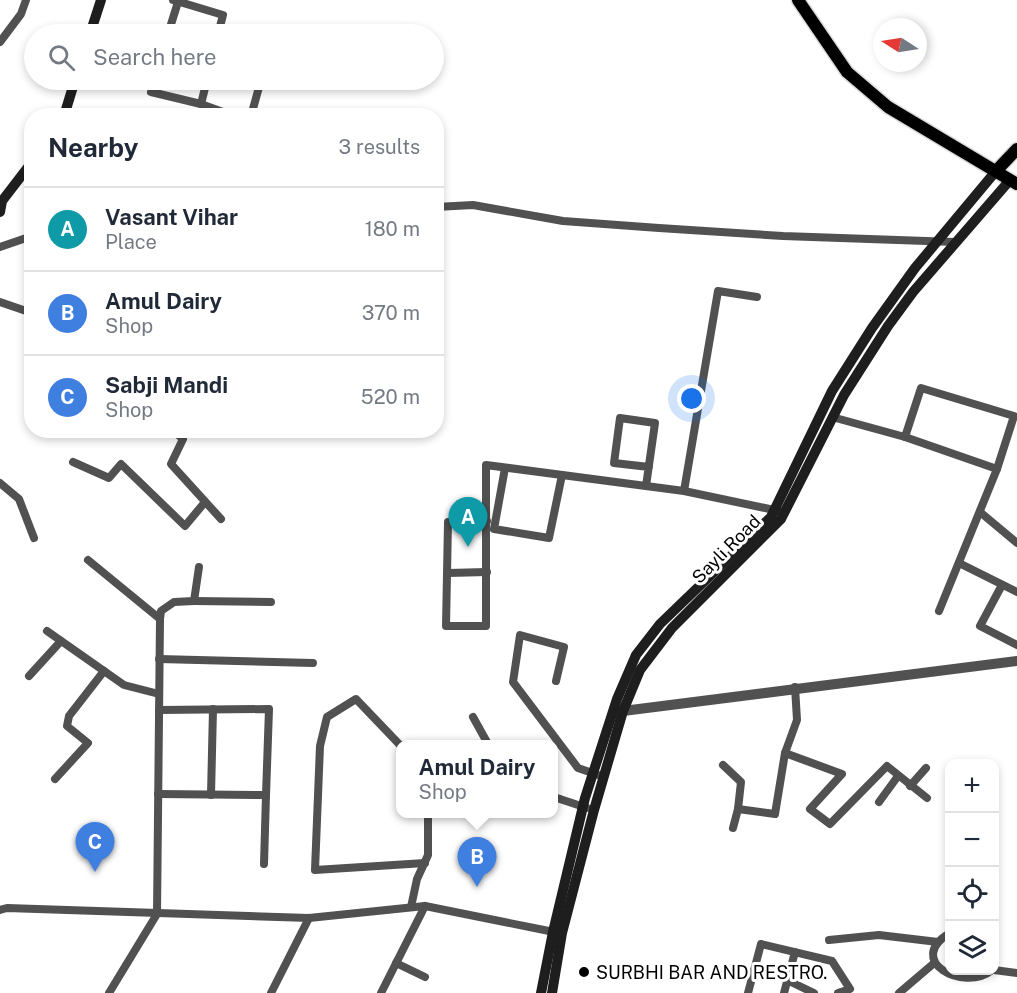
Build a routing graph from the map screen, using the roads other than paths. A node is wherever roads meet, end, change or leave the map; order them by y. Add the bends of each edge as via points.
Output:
1 (26, 0) edge
2 (101, 0) edge
3 (798, 0) edge
4 (176, 1) edge
5 (93, 24) edge
6 (170, 24) edge
7 (221, 24) edge
8 (0, 42) edge
9 (72, 90) edge
10 (152, 90) edge
11 (204, 90) edge
12 (258, 90) edge
13 (201, 104) junction
14 (66, 108) edge
15 (212, 108) edge
16 (253, 108) edge
17 (1017, 149) edge
18 (996, 171) junction
19 (24, 172) edge
20 (1014, 178) edge
21 (444, 207) edge
22 (0, 209) edge
23 (24, 239) edge
24 (936, 241) junction
25 (955, 242) junction
26 (0, 247) edge
27 (757, 297) dead end
28 (0, 302) edge
29 (24, 310) edge
30 (832, 417) junction
31 (905, 437) junction
32 (182, 438) edge
33 (73, 462) dead end
34 (649, 467) junction
35 (505, 468) junction
36 (997, 469) junction
37 (562, 475) junction
38 (0, 483) edge
39 (646, 486) junction
40 (684, 491) junction
41 (205, 502) junction
42 (781, 511) junction
43 (980, 512) junction
44 (221, 519) dead end
45 (487, 521) junction
46 (34, 538) dead end
47 (1017, 543) edge
48 (88, 560) dead end
49 (959, 563) junction
50 (199, 567) dead end
51 (487, 572) junction
52 (448, 573) junction
53 (1002, 585) junction
54 (1017, 592) edge
55 (194, 601) junction
56 (271, 602) dead end
57 (939, 611) dead end
58 (160, 619) junction
59 (47, 631) dead end
60 (62, 641) junction
61 (1017, 645) edge
62 (159, 659) junction
63 (1017, 661) edge
64 (313, 663) dead end
65 (104, 671) junction
66 (29, 676) dead end
67 (556, 681) dead end
68 (795, 687) junction
69 (159, 694) junction
70 (159, 710) junction
71 (213, 710) junction
72 (623, 711) junction
73 (473, 717) dead end
74 (486, 740) edge
75 (557, 740) edge
76 (396, 741) edge
77 (558, 742) edge
78 (785, 753) junction
79 (723, 765) dead end
80 (926, 768) dead end
81 (598, 775) junction
82 (898, 776) junction
83 (55, 779) dead end
84 (910, 786) junction
85 (158, 794) junction
86 (211, 795) junction
87 (266, 795) junction
88 (558, 798) edge
89 (927, 798) dead end
90 (879, 802) dead end
91 (588, 808) junction
92 (738, 809) junction
93 (428, 818) edge
94 (733, 828) dead end
95 (425, 863) junction
96 (264, 864) dead end
97 (425, 906) junction
98 (411, 907) junction
99 (0, 910) edge
100 (157, 914) junction
101 (309, 918) junction
102 (557, 932) junction
103 (945, 937) edge
104 (829, 940) dead end
105 (938, 942) junction
106 (795, 952) junction
107 (396, 963) junction
108 (933, 964) junction
109 (999, 971) edge
110 (1017, 973) edge
111 (989, 975) edge
112 (425, 977) dead end
113 (789, 981) junction
114 (942, 982) dead end
115 (980, 985) dead end
116 (851, 991) edge
117 (110, 993) edge
118 (271, 993) edge
119 (381, 993) edge
120 (542, 993) edge
121 (552, 993) edge
122 (748, 993) edge
123 (784, 993) edge
124 (814, 993) edge
125 (838, 993) edge
126 (899, 993) edge

1 - 8 street via 21,14
2 - 5 main road
3 - 18 main road via 847,72 888,107
4 - 6 street
4 - 7 street via 223,15
9 - 14 main road
10 - 13 street
11 - 13 street
12 - 16 street
13 - 15 street
17 - 18 main road
18 - 20 main road
18 - 24 main road
19 - 22 main road
20 - 25 main road, Sayli Road
21 - 24 street via 473,205 562,221 659,228
23 - 26 street
24 - 25 street
24 - 42 main road via 840,376
25 - 30 main road, Sayli Road via 888,326
27 - 40 street via 718,291
28 - 29 street
30 - 31 street
30 - 42 main road, Sayli Road
31 - 36 street
31 - 36 street via 921,388 1014,416
32 - 41 street via 171,464
33 - 41 street via 109,478 121,464 185,526
34 - 34 street via 656,423 620,418 614,463
34 - 39 street
35 - 37 street
35 - 37 street via 494,530 549,538
35 - 45 street via 486,465
36 - 43 street
37 - 39 street
38 - 46 street via 19,499
39 - 40 street
40 - 42 street
41 - 44 street
42 - 72 main road, Sayli Road via 775,526 653,651 635,680
42 - 81 main road via 643,644 622,684
43 - 47 street
43 - 49 street
45 - 51 street
45 - 52 street via 448,522
48 - 58 street
49 - 53 street
49 - 57 street
50 - 55 street
51 - 52 street
51 - 52 street via 486,626 446,626
53 - 54 street
53 - 61 street via 980,626
55 - 56 street
55 - 58 street via 174,602 161,611
58 - 62 street
59 - 60 street
60 - 65 street
60 - 66 street
62 - 64 street
62 - 69 street
63 - 68 street
65 - 69 street via 124,685
65 - 83 street via 69,716 67,726 87,743
67 - 75 street via 564,647 520,635 513,682
68 - 72 street
68 - 78 street via 797,720
69 - 70 street
70 - 71 street
70 - 85 street
71 - 86 street
71 - 87 street via 269,709
72 - 81 main road, Sayli Road
73 - 74 street
76 - 95 street via 356,699 327,717 320,746 315,870
77 - 81 street via 578,768
78 - 82 street via 842,774 810,809 830,824 888,766
78 - 92 street via 775,814
79 - 92 street via 741,782
80 - 84 street
81 - 91 main road, Sayli Road
82 - 84 street
82 - 90 street
84 - 89 street
85 - 86 street
85 - 100 street
86 - 87 street
87 - 96 street
88 - 91 street
91 - 102 main road, Sayli Road
92 - 94 street
93 - 95 street
95 - 98 street
97 - 98 street
97 - 102 street
97 - 107 street
98 - 101 street
99 - 100 street
100 - 101 street
100 - 117 street
101 - 118 street
102 - 120 main road
102 - 121 main road, Sayli Road
103 - 105 street
104 - 105 street via 879,935
105 - 108 street
106 - 113 street
106 - 116 street via 832,962
106 - 122 street via 761,944
107 - 112 street
107 - 119 street
108 - 114 street
108 - 126 street
109 - 110 street
111 - 115 street
113 - 123 street
113 - 124 street
116 - 125 street

